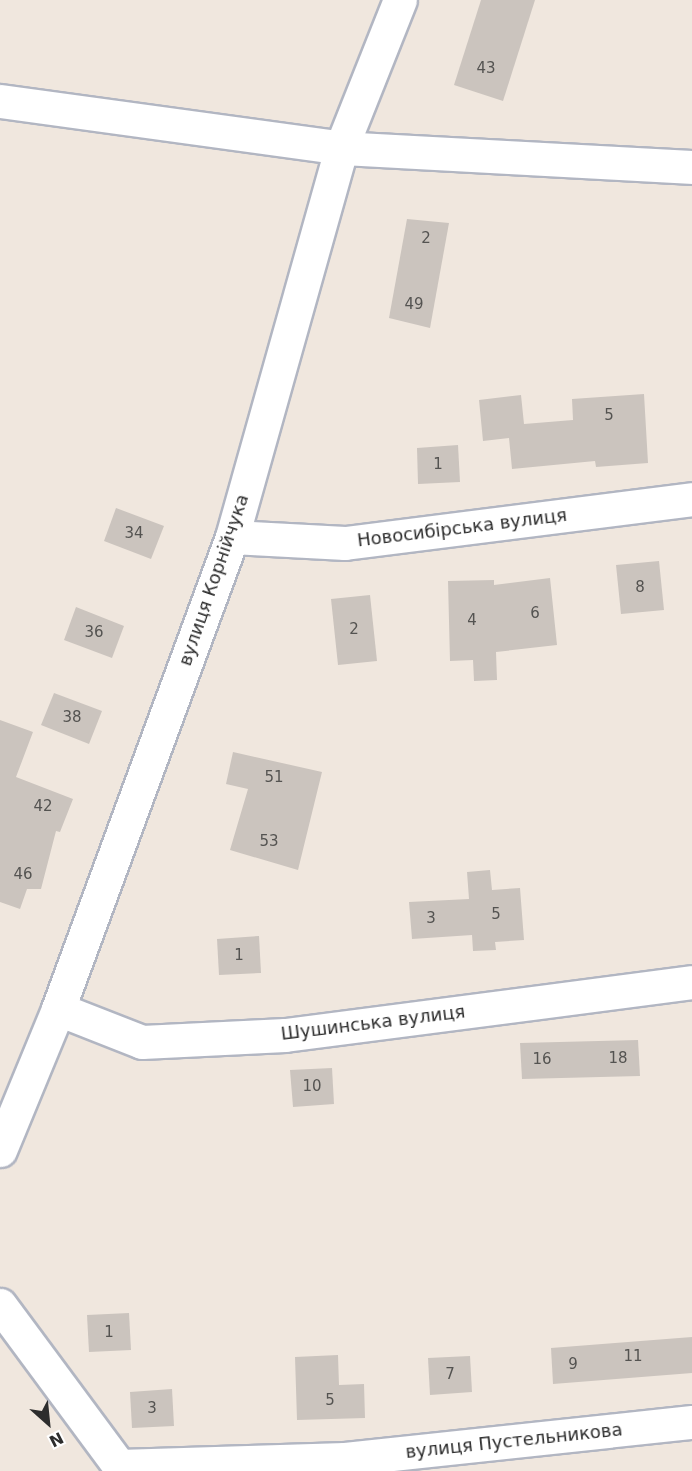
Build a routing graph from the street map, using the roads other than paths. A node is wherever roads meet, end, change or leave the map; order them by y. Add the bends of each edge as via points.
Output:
1 (400, 0) edge
2 (0, 101) edge
3 (341, 148) junction
4 (692, 167) edge
5 (692, 499) edge
6 (232, 537) junction
7 (692, 982) edge
8 (58, 1009) junction
9 (1, 1146) edge
10 (0, 1305) edge
11 (692, 1422) edge
12 (121, 1468) edge

1 - 3 street, вулиця Корнійчука
2 - 3 street
3 - 4 street
3 - 6 street, вулиця Корнійчука
5 - 6 street, Новосибірська вулиця via 345,543
6 - 8 street, вулиця Корнійчука
7 - 8 street, Шушинська вулиця via 285,1035 142,1042
8 - 9 street, вулиця Корнійчука
10 - 12 street
11 - 12 street, вулиця Пустельникова via 345,1459

